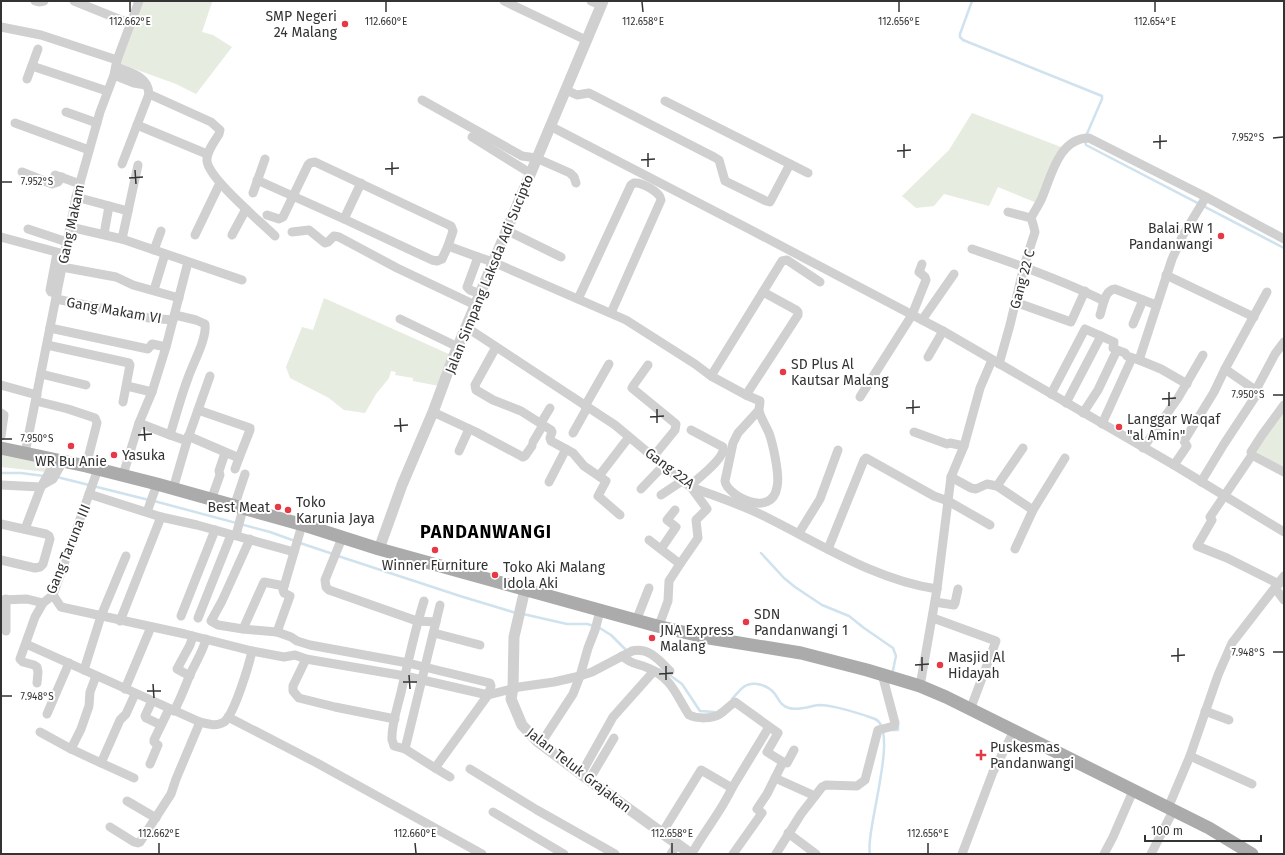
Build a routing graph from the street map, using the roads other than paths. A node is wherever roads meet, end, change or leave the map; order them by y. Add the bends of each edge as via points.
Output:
1 (35, 1) edge
2 (44, 1) edge
3 (74, 1) edge
4 (139, 1) edge
5 (504, 1) edge
6 (598, 2) edge
7 (131, 24) junction
8 (1, 27) edge
9 (586, 40) junction
10 (38, 49) dead end
11 (32, 66) junction
12 (116, 67) junction
13 (27, 79) dead end
14 (566, 90) junction
15 (107, 91) junction
16 (149, 94) junction
17 (422, 100) dead end
18 (665, 101) dead end
19 (66, 112) dead end
20 (15, 123) dead end
21 (97, 123) junction
22 (137, 125) junction
23 (550, 126) junction
24 (472, 137) dead end
25 (89, 150) junction
26 (207, 154) junction
27 (536, 158) junction
28 (265, 159) dead end
29 (122, 164) dead end
30 (790, 164) junction
31 (138, 165) dead end
32 (22, 172) dead end
33 (530, 173) junction
34 (808, 173) dead end
35 (257, 180) junction
36 (220, 183) junction
37 (576, 183) dead end
38 (80, 184) junction
39 (361, 184) junction
40 (253, 193) dead end
41 (76, 197) junction
42 (293, 197) junction
43 (1203, 202) junction
44 (109, 206) junction
45 (246, 209) junction
46 (128, 211) junction
47 (1008, 212) dead end
48 (267, 214) dead end
49 (1031, 218) junction
50 (344, 219) junction
51 (70, 227) junction
52 (28, 229) dead end
53 (506, 230) junction
54 (161, 231) dead end
55 (292, 232) dead end
56 (104, 234) junction
57 (195, 235) dead end
58 (232, 235) dead end
59 (275, 236) dead end
60 (1, 238) edge
61 (122, 239) junction
62 (1284, 239) edge
63 (67, 242) junction
64 (448, 246) junction
65 (972, 249) dead end
66 (154, 250) junction
67 (60, 254) junction
68 (165, 254) junction
69 (478, 257) junction
70 (561, 257) dead end
71 (188, 262) junction
72 (493, 262) junction
73 (922, 264) dead end
74 (1024, 266) junction
75 (62, 267) junction
76 (954, 274) dead end
77 (1166, 275) junction
78 (242, 280) dead end
79 (820, 282) dead end
80 (154, 290) junction
81 (1085, 291) junction
82 (763, 292) junction
83 (1267, 292) dead end
84 (480, 294) junction
85 (57, 296) junction
86 (179, 298) junction
87 (578, 299) junction
88 (1143, 300) junction
89 (1104, 301) junction
90 (1015, 302) junction
91 (475, 305) junction
92 (1156, 305) junction
93 (611, 313) junction
94 (912, 315) junction
95 (1100, 315) dead end
96 (1254, 317) junction
97 (174, 318) junction
98 (400, 319) dead end
99 (922, 320) junction
100 (1133, 324) dead end
101 (466, 327) junction
102 (50, 328) junction
103 (943, 331) junction
104 (1101, 336) junction
105 (1284, 342) edge
106 (47, 345) junction
107 (166, 347) junction
108 (458, 347) junction
109 (496, 347) junction
110 (1117, 350) junction
111 (1203, 355) dead end
112 (928, 357) dead end
113 (1135, 359) junction
114 (995, 362) junction
115 (609, 364) dead end
116 (648, 365) dead end
117 (1225, 369) junction
118 (41, 374) junction
119 (210, 376) dead end
120 (711, 376) junction
121 (1187, 384) junction
122 (1, 385) edge
123 (86, 385) dead end
124 (127, 386) junction
125 (152, 392) junction
126 (1258, 392) junction
127 (1051, 394) junction
128 (746, 395) junction
129 (37, 398) junction
130 (860, 398) dead end
131 (123, 402) dead end
132 (1066, 403) junction
133 (1284, 405) edge
134 (586, 407) junction
135 (550, 408) dead end
136 (198, 410) junction
137 (759, 410) junction
138 (433, 412) junction
139 (1, 413) edge
140 (1083, 413) junction
141 (139, 423) junction
142 (542, 424) junction
143 (1102, 424) junction
144 (469, 429) junction
145 (691, 430) dead end
146 (914, 432) dead end
147 (573, 433) dead end
148 (170, 435) junction
149 (1, 436) edge
150 (629, 436) junction
151 (188, 439) junction
152 (964, 446) junction
153 (1, 448) edge
154 (1023, 448) dead end
155 (1144, 448) junction
156 (566, 449) junction
157 (838, 450) dead end
158 (459, 451) dead end
159 (25, 453) junction
160 (225, 453) junction
161 (1252, 455) junction
162 (653, 457) junction
163 (239, 458) junction
164 (1065, 458) dead end
165 (57, 465) junction
166 (1174, 465) junction
167 (663, 466) junction
168 (235, 469) dead end
169 (1284, 472) edge
170 (245, 474) dead end
171 (123, 475) junction
172 (599, 476) junction
173 (951, 477) junction
174 (92, 480) junction
175 (682, 481) junction
176 (46, 482) junction
177 (549, 482) dead end
178 (1201, 482) junction
179 (157, 484) junction
180 (1, 485) edge
181 (997, 486) junction
182 (691, 487) junction
183 (173, 489) junction
184 (641, 489) dead end
185 (661, 495) dead end
186 (1224, 496) junction
187 (211, 500) junction
188 (948, 501) junction
189 (150, 504) junction
190 (675, 510) dead end
191 (1034, 510) junction
192 (239, 511) junction
193 (620, 515) dead end
194 (161, 517) junction
195 (1, 524) edge
196 (302, 525) junction
197 (990, 525) dead end
198 (25, 529) junction
199 (215, 530) junction
200 (1284, 532) edge
201 (799, 533) junction
202 (235, 534) junction
203 (342, 538) junction
204 (250, 539) junction
205 (648, 540) dead end
206 (295, 547) junction
207 (379, 548) junction
208 (661, 549) junction
209 (828, 549) junction
210 (1015, 549) dead end
211 (126, 556) dead end
212 (1, 560) edge
213 (680, 564) junction
214 (1279, 582) edge
215 (284, 586) junction
216 (650, 588) dead end
217 (525, 589) junction
218 (937, 589) junction
219 (958, 589) dead end
220 (53, 595) junction
221 (3, 599) edge
222 (1284, 600) edge
223 (424, 601) dead end
224 (935, 602) junction
225 (43, 603) junction
226 (440, 605) dead end
227 (101, 616) junction
228 (181, 616) dead end
229 (198, 618) dead end
230 (933, 618) junction
231 (120, 621) junction
232 (417, 621) junction
233 (597, 621) junction
234 (636, 621) junction
235 (436, 622) junction
236 (656, 626) junction
237 (151, 627) junction
238 (243, 629) junction
239 (6, 631) dead end
240 (277, 632) junction
241 (434, 633) junction
242 (193, 636) junction
243 (206, 639) junction
244 (297, 641) junction
245 (26, 644) junction
246 (480, 645) dead end
247 (252, 651) junction
248 (295, 655) junction
249 (623, 656) junction
250 (306, 659) junction
251 (69, 663) junction
252 (408, 663) junction
253 (425, 667) junction
254 (84, 670) junction
255 (654, 671) junction
256 (670, 671) dead end
257 (882, 674) junction
258 (96, 676) junction
259 (190, 676) junction
260 (405, 676) junction
261 (580, 676) junction
262 (421, 680) junction
263 (37, 683) dead end
264 (920, 686) junction
265 (125, 688) junction
266 (514, 688) junction
267 (135, 694) junction
268 (488, 695) junction
269 (152, 701) junction
270 (172, 710) junction
271 (970, 710) junction
272 (1206, 711) junction
273 (47, 714) dead end
274 (228, 717) junction
275 (395, 719) junction
276 (1229, 720) dead end
277 (200, 722) junction
278 (161, 725) junction
279 (769, 727) junction
280 (1014, 731) junction
281 (40, 732) dead end
282 (614, 738) dead end
283 (543, 740) dead end
284 (71, 749) junction
285 (405, 749) junction
286 (794, 750) dead end
287 (1190, 756) junction
288 (783, 762) junction
289 (101, 763) junction
290 (150, 764) dead end
291 (435, 768) junction
292 (470, 770) dead end
293 (585, 777) junction
294 (134, 778) dead end
295 (450, 778) dead end
296 (775, 778) junction
297 (1252, 784) dead end
298 (732, 788) junction
299 (1133, 791) junction
300 (814, 796) junction
301 (127, 801) dead end
302 (1170, 810) junction
303 (492, 812) dead end
304 (156, 818) junction
305 (110, 827) dead end
306 (788, 833) junction
307 (662, 834) junction
308 (677, 844) junction
309 (693, 852) edge
310 (482, 854) edge
311 (564, 854) edge
312 (616, 854) edge
313 (671, 854) edge
314 (733, 854) edge
315 (776, 854) edge
316 (816, 854) edge
317 (962, 854) edge
318 (1104, 854) edge
319 (1150, 854) edge
320 (1252, 854) edge

1 - 2 street
3 - 7 street
4 - 7 street, Gang Makam
5 - 9 street
6 - 9 street, Jalan Simpang Laksda Adi Sucipto
7 - 12 street, Gang Makam
8 - 12 street via 41,35
9 - 14 street, Jalan Simpang Laksda Adi Sucipto
10 - 11 street
11 - 13 street
11 - 15 street
12 - 15 street, Gang Makam
12 - 16 street via 143,78 149,88
14 - 23 street, Jalan Simpang Laksda Adi Sucipto
14 - 30 street via 577,95 589,93 719,160 725,181 766,202 770,202
15 - 21 street, Gang Makam
16 - 22 street
16 - 26 street via 217,126 219,134
17 - 27 street via 522,156
18 - 30 street
19 - 21 street
20 - 25 street
21 - 25 street, Gang Makam
22 - 26 street
22 - 29 street
23 - 27 street, Jalan Simpang Laksda Adi Sucipto
23 - 94 street
24 - 33 street
25 - 38 street, Gang Makam
26 - 36 street via 208,167
27 - 33 street, Jalan Simpang Laksda Adi Sucipto
27 - 37 street via 570,174
28 - 35 street
30 - 34 street
31 - 46 street
32 - 38 street via 52,184 58,182 59,176
33 - 53 street, Jalan Simpang Laksda Adi Sucipto
35 - 40 street
35 - 42 street
36 - 45 street
36 - 57 street
38 - 41 street, Gang Makam
39 - 42 street via 312,162
39 - 50 street
39 - 64 street via 450,225 453,231
41 - 44 street
41 - 51 street, Gang Makam
42 - 48 street via 282,218
42 - 50 street
43 - 49 street via 1085,138 1063,152 1058,159 1041,201
43 - 62 street
43 - 77 street via 1183,235
44 - 46 street
44 - 56 street
45 - 58 street
45 - 59 street
46 - 61 street
47 - 49 street
49 - 74 street, Gang 22 C via 1035,232
50 - 64 street via 432,260 442,259
51 - 56 street
51 - 63 street, Gang Makam
52 - 63 street
53 - 70 street
53 - 72 street, Jalan Simpang Laksda Adi Sucipto
54 - 66 street
55 - 91 street via 309,230 325,243 334,236 339,237 396,268
56 - 61 street
60 - 67 street
61 - 66 street
63 - 67 street, Gang Makam
64 - 69 street
65 - 74 street
66 - 68 street
67 - 75 street, Gang Makam
67 - 85 street via 50,290
68 - 71 street
68 - 80 street
69 - 72 street
69 - 84 street via 467,288
71 - 78 street
71 - 86 street
72 - 84 street, Jalan Simpang Laksda Adi Sucipto
72 - 87 street
73 - 94 street via 919,272 926,280
74 - 81 street
74 - 90 street, Gang 22 C
75 - 80 street via 116,277 133,285
75 - 85 street, Gang Makam
76 - 99 street
77 - 92 street
77 - 96 street
79 - 82 street via 784,260
80 - 86 street
81 - 89 street
81 - 90 street via 1071,322
82 - 120 street
82 - 128 street via 796,310 798,315
83 - 96 street
84 - 91 street, Jalan Simpang Laksda Adi Sucipto
85 - 97 street, Gang Makam VI via 152,319
85 - 102 street, Gang Makam
86 - 97 street
87 - 93 street
87 - 93 street via 631,186 639,183 658,194 661,200
88 - 89 street via 1112,289
88 - 92 street
88 - 100 street
89 - 95 street
90 - 114 street, Gang 22 C
91 - 101 street, Jalan Simpang Laksda Adi Sucipto
92 - 113 street
93 - 120 street via 635,325
94 - 99 street
94 - 130 street
96 - 117 street
97 - 107 street
97 - 148 street, Gang Makam VI via 199,321 205,327
98 - 108 street
99 - 103 street
101 - 108 street, Jalan Simpang Laksda Adi Sucipto
101 - 109 street, Gang 22A
102 - 106 street, Gang Makam
102 - 107 street via 139,347 149,348 152,344
103 - 112 street
103 - 114 street
104 - 110 street via 1114,342 1113,348
104 - 127 street via 1085,329
104 - 132 street
105 - 126 street via 1258,386
106 - 118 street, Gang Makam
106 - 124 street via 129,363
107 - 125 street
108 - 138 street, Jalan Simpang Laksda Adi Sucipto
109 - 134 street, Gang 22A
109 - 142 street via 475,389
110 - 113 street
110 - 140 street via 1098,390
111 - 121 street
113 - 121 street via 1161,369
113 - 143 street
114 - 127 street
114 - 152 street, Gang 22 C via 980,388
115 - 134 street
116 - 162 street via 632,388 676,424 675,430
117 - 126 street
117 - 166 street via 1209,402 1184,441 1187,446
118 - 123 street
118 - 129 street, Gang Makam
119 - 136 street
120 - 128 street
121 - 155 street
122 - 129 street
124 - 125 street
124 - 131 street
125 - 141 street
126 - 178 street
127 - 132 street
128 - 137 street via 760,401
129 - 159 street, Gang Makam
129 - 174 street, Gang Taruna III via 94,417 97,423
132 - 140 street
133 - 161 street via 1251,450
134 - 147 street
134 - 150 street, Gang 22A
135 - 142 street
136 - 151 street
136 - 163 street via 250,429
137 - 137 street via 738,433 733,443 725,481 738,496 760,504 775,497 778,477 770,435
138 - 144 street
138 - 207 street, Jalan Simpang Laksda Adi Sucipto
139 - 149 street via 4,415
140 - 143 street
141 - 148 street
141 - 171 street
142 - 144 street via 523,457
142 - 156 street via 552,431 551,440
143 - 155 street
144 - 158 street
145 - 182 street via 723,447 724,451
146 - 152 street via 947,444
148 - 151 street
150 - 162 street, Gang 22A
150 - 172 street
151 - 160 street
151 - 183 street
152 - 173 street, Gang 22 C
153 - 159 main road
154 - 181 street
155 - 166 street
156 - 172 street
156 - 177 street
157 - 201 street via 820,499
159 - 165 main road
160 - 163 street
160 - 187 street
161 - 169 street
161 - 186 street
162 - 167 street, Gang 22A
163 - 168 street
164 - 191 street
165 - 174 main road
165 - 176 street
166 - 178 street
167 - 175 street, Gang 22A
167 - 184 street
170 - 192 street
171 - 174 main road
171 - 179 main road
172 - 193 street via 606,481 598,496
173 - 181 street via 976,489 987,484
173 - 188 street, Gang 22 C
174 - 189 street
174 - 220 street, Gang Taruna III
175 - 182 street, Gang 22A
175 - 185 street
176 - 180 street
176 - 198 street
178 - 186 street
179 - 183 main road
179 - 189 street
181 - 191 street
182 - 201 street, Gang 22A via 752,510
182 - 213 street via 707,509 696,520 698,538
183 - 187 main road
186 - 200 street
186 - 214 street via 1210,517 1212,520 1197,546
187 - 192 main road
188 - 197 street
188 - 209 street via 934,496 866,458
188 - 218 street, Gang 22 C
189 - 194 street
190 - 208 street via 667,520 676,527
191 - 210 street
192 - 196 main road
192 - 202 street
194 - 199 street
194 - 231 street
195 - 198 street
196 - 203 main road
196 - 206 street
198 - 212 street via 49,536 43,564 35,568
199 - 202 street
199 - 228 street
201 - 209 street, Gang 22A
202 - 204 street
202 - 229 street
203 - 207 main road
203 - 232 street via 327,573 326,587
204 - 206 street
204 - 238 street via 211,621 213,624
205 - 208 street
206 - 215 street
207 - 217 main road
208 - 213 street
209 - 218 street, Gang 22A via 897,580
211 - 227 street
213 - 236 street via 669,581 668,601
214 - 222 street
214 - 272 street via 1232,643
215 - 238 street via 264,582
215 - 240 street via 283,591 290,596
216 - 234 street
217 - 233 main road
217 - 266 street, Jalan Teluk Grajakan via 514,637
218 - 224 street, Gang 22 C
219 - 224 street via 954,605
220 - 225 street, Gang Taruna III
220 - 227 street via 61,607
221 - 225 street via 27,599
221 - 239 street
223 - 232 street
224 - 230 street, Gang 22 C
225 - 245 street, Gang Taruna III via 35,617
226 - 235 street
227 - 231 street
227 - 254 street
230 - 264 street, Gang 22 C
230 - 271 street via 996,641
231 - 237 street
232 - 235 street
232 - 252 street
233 - 234 main road
233 - 261 street
234 - 236 main road
235 - 241 street
236 - 257 main road via 709,638 801,653
237 - 242 street
237 - 265 street
238 - 240 street
240 - 244 street
241 - 246 street
241 - 253 street
242 - 243 street
242 - 259 street via 177,669
243 - 247 street
243 - 259 street via 203,651
244 - 248 street
244 - 252 street
245 - 251 street
245 - 263 street, Gang Taruna III via 20,658 23,662 37,667
247 - 248 street via 284,657
247 - 274 street via 240,690
248 - 250 street
249 - 255 street via 635,665
249 - 256 street via 632,651 644,650
249 - 261 street
250 - 260 street
250 - 275 street via 293,686 299,698
251 - 254 street
251 - 273 street
252 - 253 street
252 - 260 street
253 - 262 street
253 - 268 street via 488,682 491,686
254 - 258 street
255 - 279 street via 674,688 692,717 713,717 736,702
255 - 293 street via 612,717
257 - 264 main road
257 - 300 street via 895,723 894,726 878,730 865,780 852,786 826,785
258 - 265 street
258 - 284 street via 87,712
259 - 270 street
260 - 262 street
260 - 275 street
261 - 266 street
261 - 283 street via 568,702
262 - 268 street
262 - 285 street
264 - 271 main road
265 - 267 street
266 - 268 street
266 - 293 street, Jalan Teluk Grajakan via 511,699 522,725 537,741
267 - 269 street
267 - 289 street
268 - 291 street
269 - 270 street
269 - 278 street via 145,716
270 - 277 street
270 - 278 street
271 - 280 main road
272 - 276 street
272 - 287 street
274 - 277 street via 213,726
274 - 310 street
275 - 285 street via 392,742 394,746
277 - 304 street via 171,794
278 - 290 street via 154,740 158,745
279 - 288 street via 778,733 767,752
279 - 298 street
280 - 299 main road
280 - 317 street via 993,772
281 - 284 street
282 - 293 street
284 - 289 street
285 - 291 street
286 - 288 street via 787,762
287 - 297 street
287 - 302 street
288 - 296 street
289 - 294 street
291 - 295 street
292 - 312 street
293 - 307 street, Jalan Teluk Grajakan
296 - 300 street
296 - 314 street via 757,809 762,813
298 - 307 street via 698,767
298 - 309 street
299 - 302 main road
299 - 318 street
300 - 306 street
301 - 304 street
302 - 319 street
302 - 320 main road via 1209,828
303 - 311 street
304 - 305 street via 138,843
306 - 315 street
306 - 316 street
307 - 308 street, Jalan Teluk Grajakan
308 - 309 street, Jalan Teluk Grajakan
308 - 313 street

